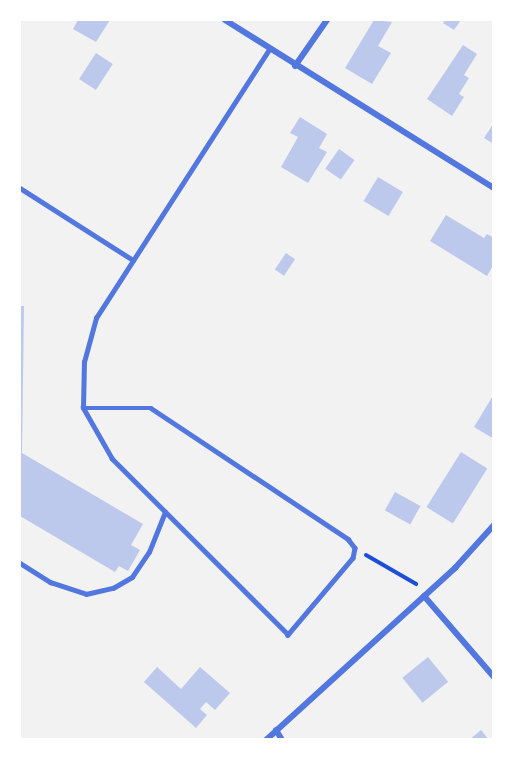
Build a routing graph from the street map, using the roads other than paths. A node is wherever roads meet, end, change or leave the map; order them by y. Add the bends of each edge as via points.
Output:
1 (225, 20) edge
2 (327, 20) edge
3 (269, 50) junction
4 (295, 66) junction
5 (20, 188) edge
6 (494, 188) edge
7 (133, 260) junction
8 (83, 408) junction
9 (165, 512) junction
10 (494, 525) edge
11 (20, 563) edge
12 (427, 594) junction
13 (494, 677) edge
14 (276, 730) junction
15 (266, 740) edge
16 (282, 740) edge

1 - 3 street
2 - 4 street
3 - 4 street
3 - 7 lane
4 - 6 street
5 - 7 lane
7 - 8 lane via 96,318 88,339
8 - 9 lane via 112,459
8 - 9 lane via 152,408 348,539 355,548 353,558 288,635
9 - 11 lane via 149,552 132,577 113,588 86,594 50,582
10 - 12 street
12 - 13 street
12 - 14 street
14 - 15 street
14 - 16 street

